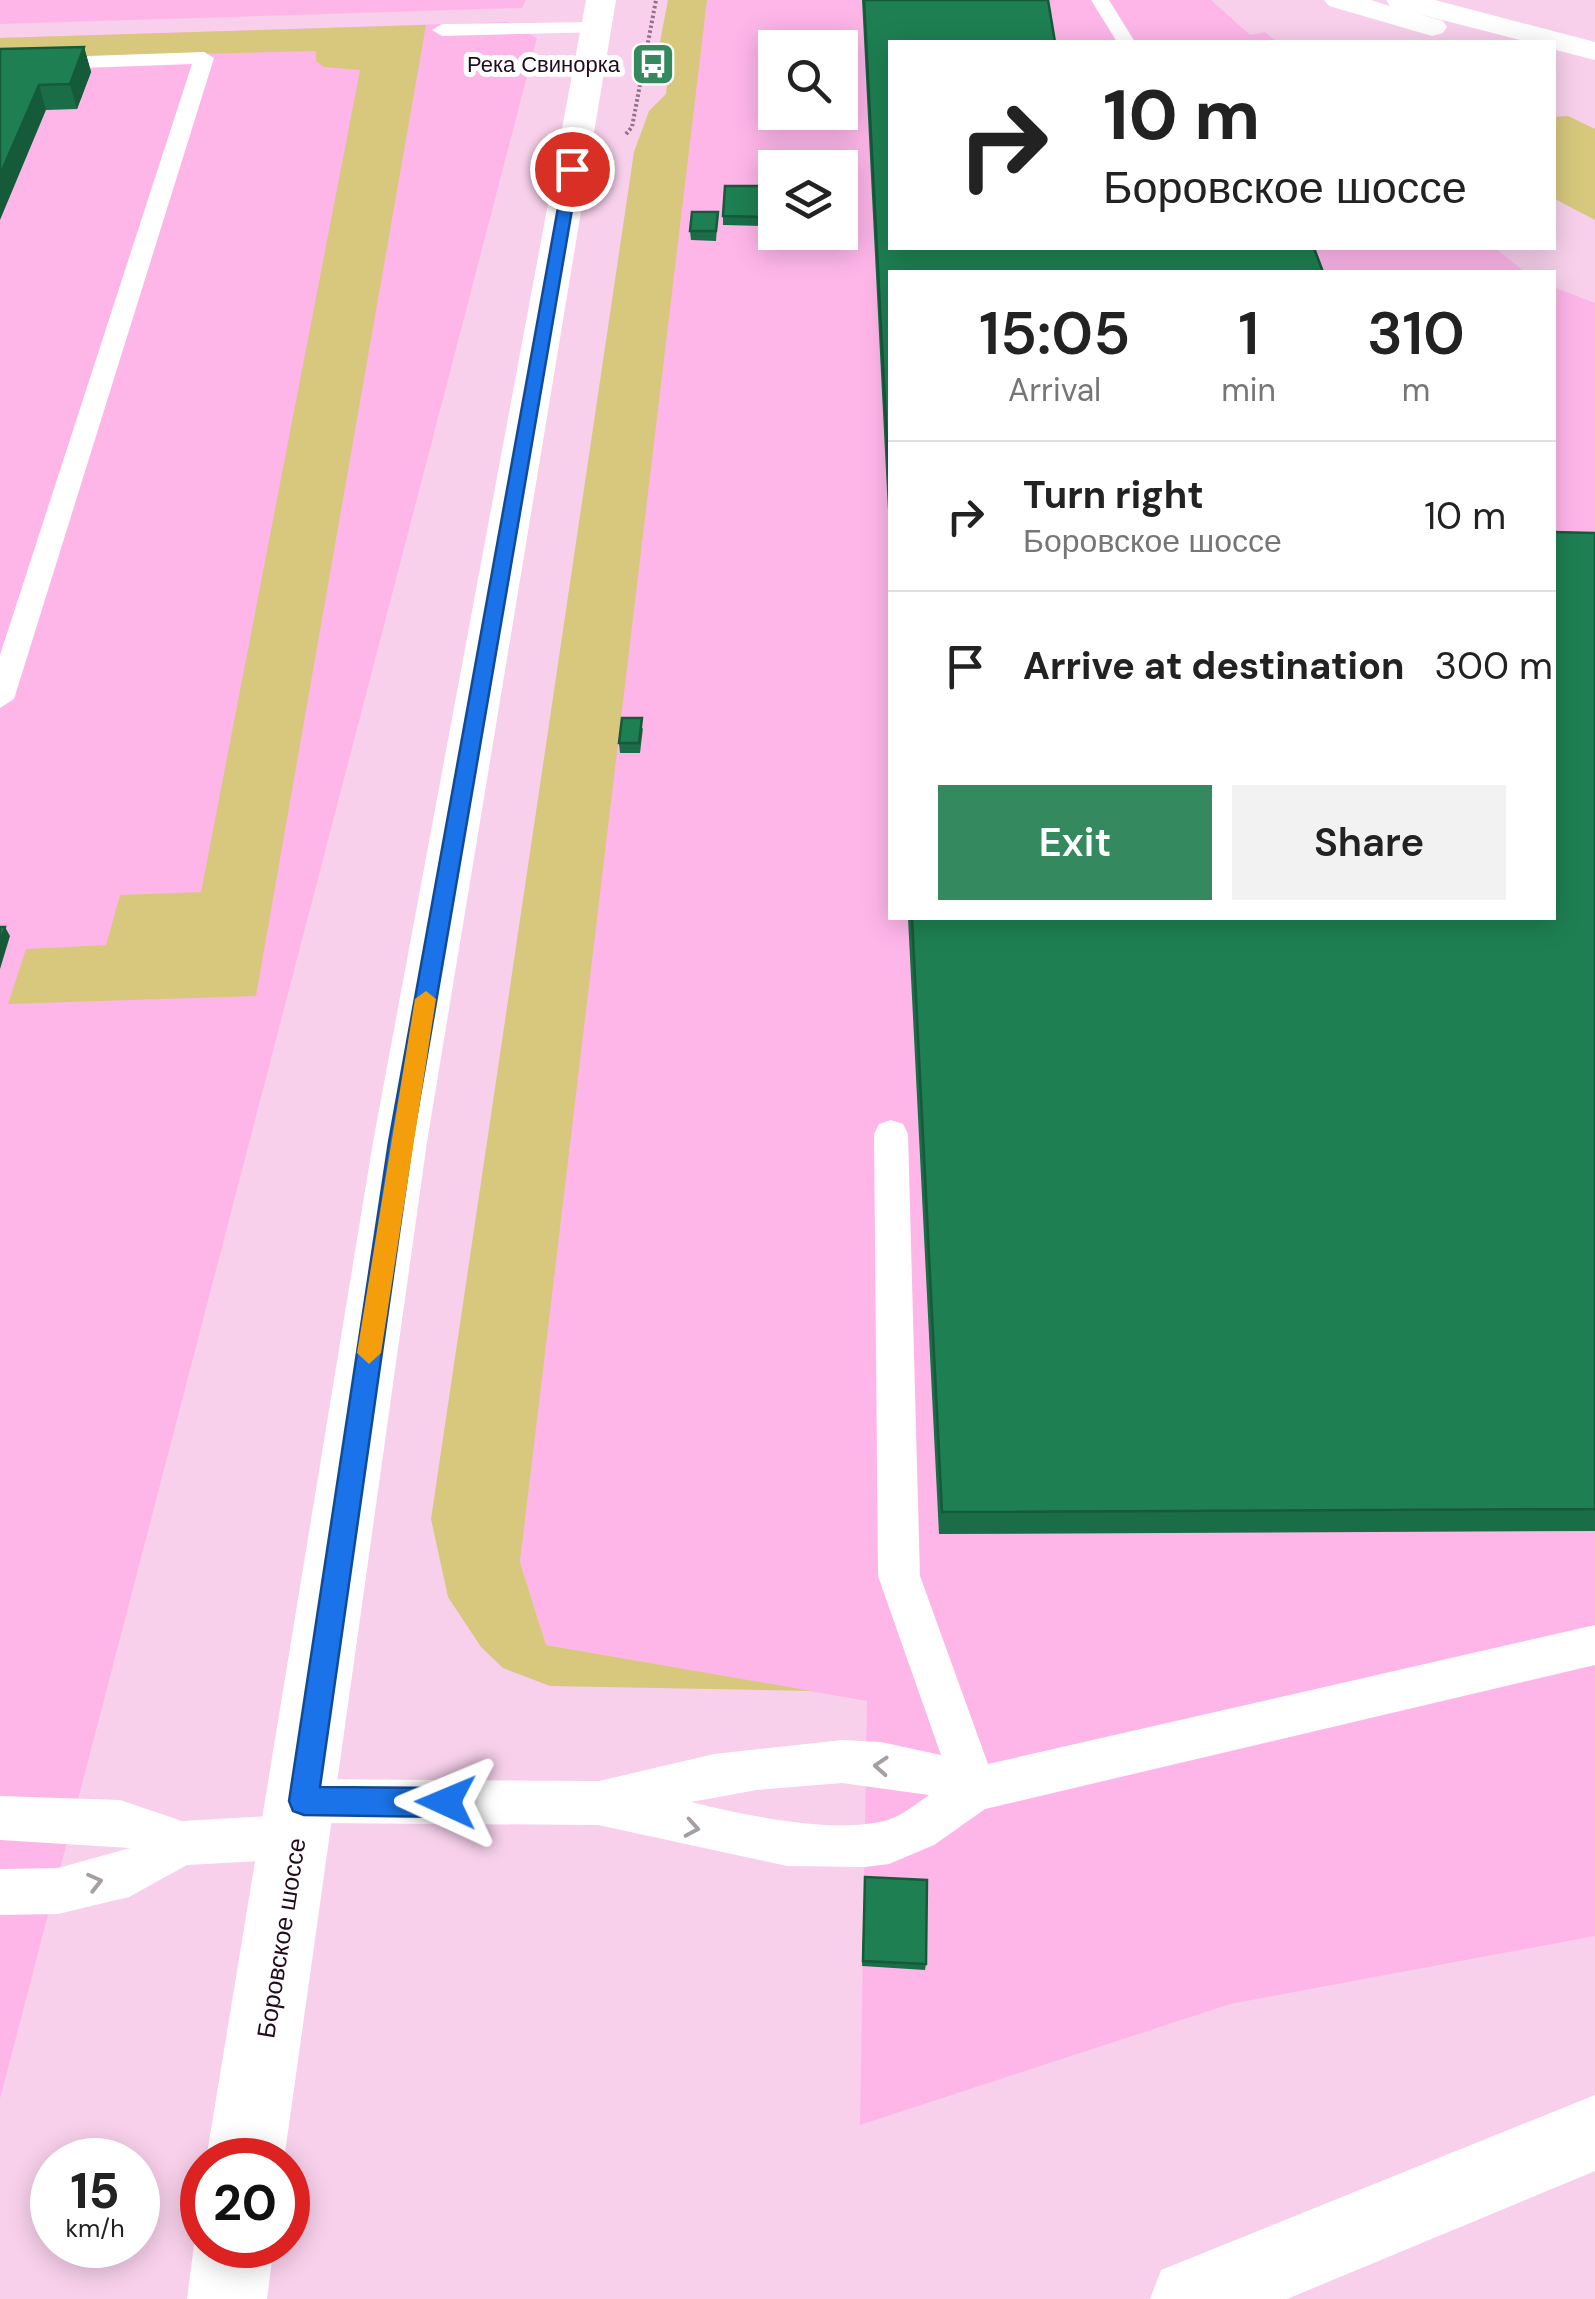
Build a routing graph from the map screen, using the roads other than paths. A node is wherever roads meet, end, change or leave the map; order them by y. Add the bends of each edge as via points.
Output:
1 (1100, 0) edge
2 (1339, 0) edge
3 (1401, 0) edge
4 (599, 14) edge
5 (442, 30) dead end
6 (1125, 40) edge
7 (1483, 40) edge
8 (1553, 40) edge
9 (1556, 41) edge
10 (1595, 51) edge
11 (1556, 60) edge
12 (0, 65) edge
13 (1595, 70) edge
14 (0, 698) edge
15 (891, 1134) dead end
16 (1595, 1645) edge
17 (975, 1789) junction
18 (598, 1803) junction
19 (0, 1818) edge
20 (300, 1819) junction
21 (182, 1844) junction
22 (0, 1892) edge
23 (1595, 2133) edge
24 (249, 2138) edge
25 (231, 2268) edge
26 (227, 2299) edge
27 (1190, 2299) edge

1 - 6 lane
2 - 7 main road
3 - 8 main road
4 - 5 lane
4 - 20 main road, Боровское шоссе via 404,1122
9 - 10 main road
11 - 13 main road
12 - 14 lane via 204,58
15 - 17 lane via 899,1576
16 - 17 lane
17 -> 18 lane via 902,1768 800,1766 738,1770
18 -> 17 lane via 788,1844 865,1845 918,1829
18 - 20 lane
19 - 21 lane via 120,1822
20 - 21 lane
20 - 24 main road, Боровское шоссе
22 -> 21 lane via 58,1891 128,1874
23 - 27 main road
25 - 26 main road

